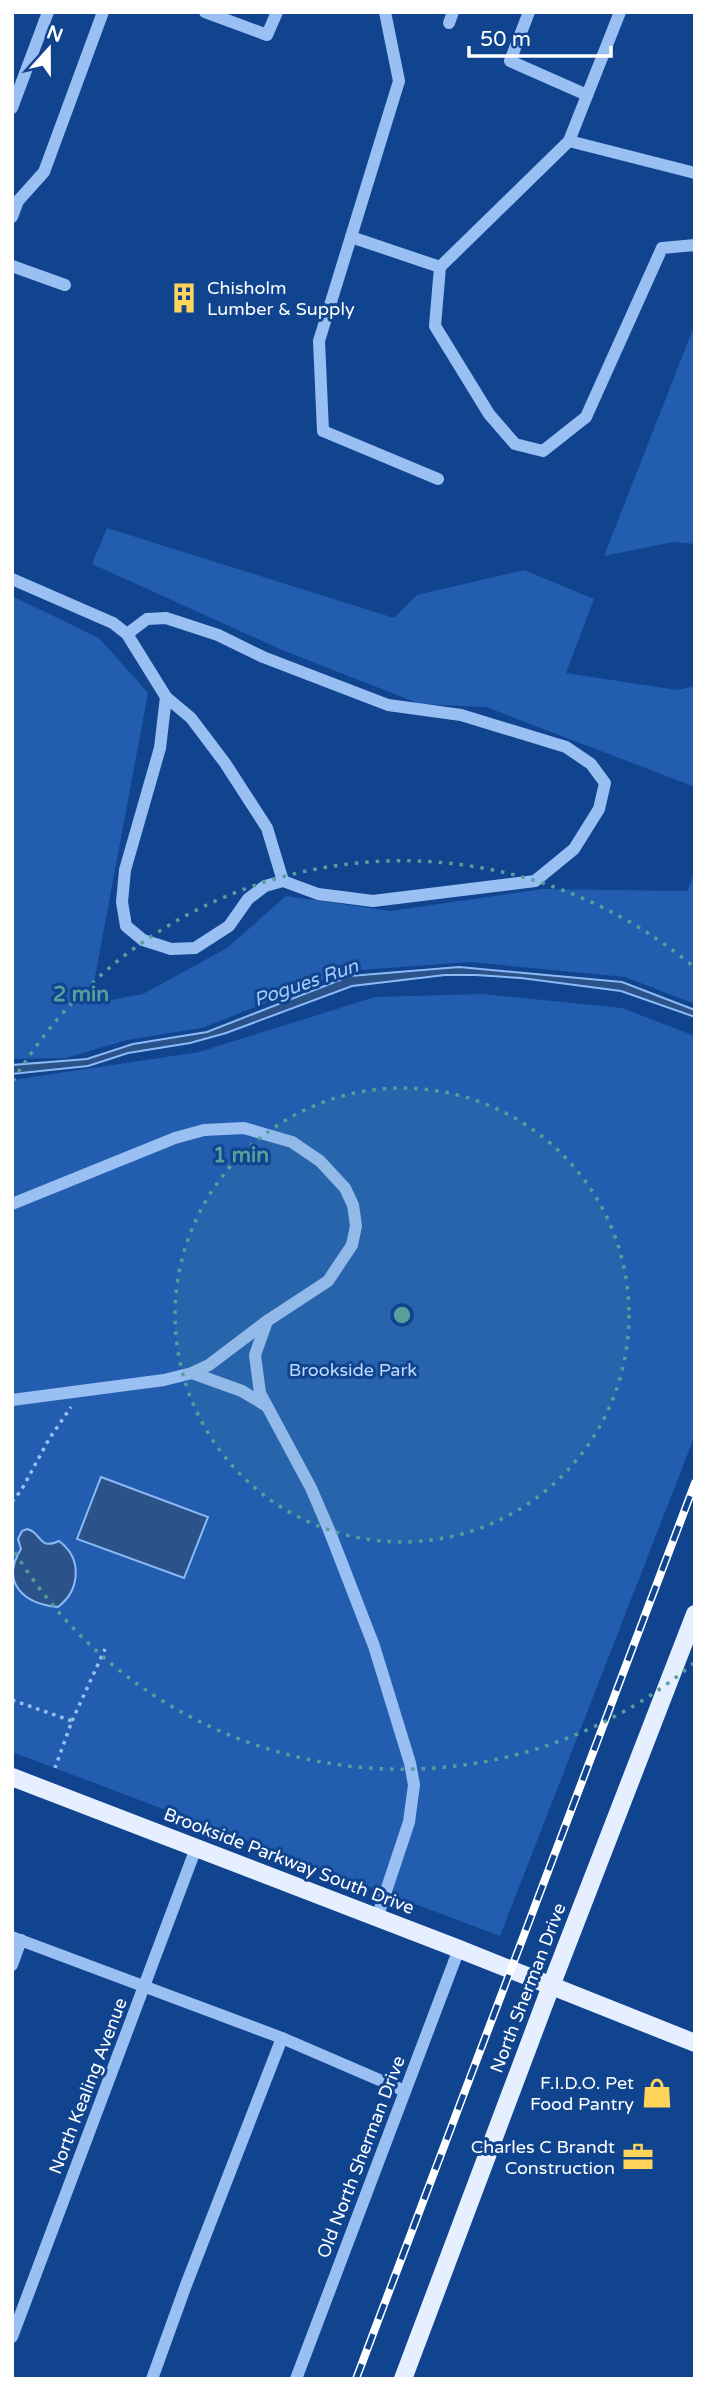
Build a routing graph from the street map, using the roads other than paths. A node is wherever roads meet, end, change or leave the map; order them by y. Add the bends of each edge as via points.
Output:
1 (48, 12) edge
2 (103, 12) edge
3 (205, 12) edge
4 (277, 12) edge
5 (385, 12) edge
6 (529, 12) edge
7 (620, 12) edge
8 (587, 95) junction
9 (12, 108) edge
10 (569, 141) junction
11 (695, 173) edge
12 (12, 217) edge
13 (351, 237) junction
14 (695, 245) edge
15 (12, 267) edge
16 (440, 267) junction
17 (65, 285) dead end
18 (439, 479) dead end
19 (12, 579) edge
20 (127, 634) junction
21 (166, 697) junction
22 (283, 881) junction
23 (12, 1205) edge
24 (267, 1321) junction
25 (192, 1374) junction
26 (12, 1400) edge
27 (267, 1406) junction
28 (695, 1614) edge
29 (12, 1777) edge
30 (196, 1848) junction
31 (377, 1917) junction
32 (17, 1938) edge
33 (459, 1949) junction
34 (12, 1965) edge
35 (144, 1986) junction
36 (551, 1986) junction
37 (282, 2038) junction
38 (695, 2042) edge
39 (405, 2091) junction
40 (12, 2337) edge
41 (152, 2379) edge
42 (296, 2379) edge
43 (403, 2379) edge

1 - 9 street
2 - 12 street via 44,172 18,201
3 - 4 street via 267,36
5 - 13 street via 399,82
6 - 8 street via 510,61
7 - 8 street
8 - 10 street
10 - 11 street
10 - 16 street
13 - 16 street
13 - 18 street via 319,341 323,431
14 - 16 street via 662,248 586,417 543,451 515,444 489,414 435,326
15 - 17 street
19 - 20 street via 85,609
20 - 21 street
20 - 22 street via 146,619 166,618 388,705 461,715 566,747 591,764 605,783 598,809 573,849 535,881 373,901 318,894
21 - 22 street via 191,718 225,762 267,828
21 - 22 street via 160,748 125,870 122,902 126,926 143,940 171,949 195,948 229,926 248,899 265,886
23 - 24 street via 204,1130 244,1128 292,1142 320,1161 345,1188 356,1226 352,1245 328,1281
24 - 25 street
24 - 27 street via 255,1355 260,1392
25 - 26 street
25 - 27 street via 242,1391
27 - 31 street via 329,1530 410,1763 414,1784 409,1822
28 - 36 main road, North Sherman Drive
29 - 30 main road, Brookside Parkway South Drive
30 - 31 main road, Brookside Parkway South Drive
30 - 35 street, North Kealing Avenue
31 - 33 main road, Brookside Parkway South Drive
32 - 34 street
32 - 35 street
33 - 36 main road, Brookside Parkway South Drive
33 - 39 street, Old North Sherman Drive
35 - 37 street
35 - 40 street, North Kealing Avenue
36 - 38 main road, Brookside Parkway South Drive
36 - 43 main road, North Sherman Drive
37 - 39 street
37 - 41 street
39 - 42 street, Old North Sherman Drive

